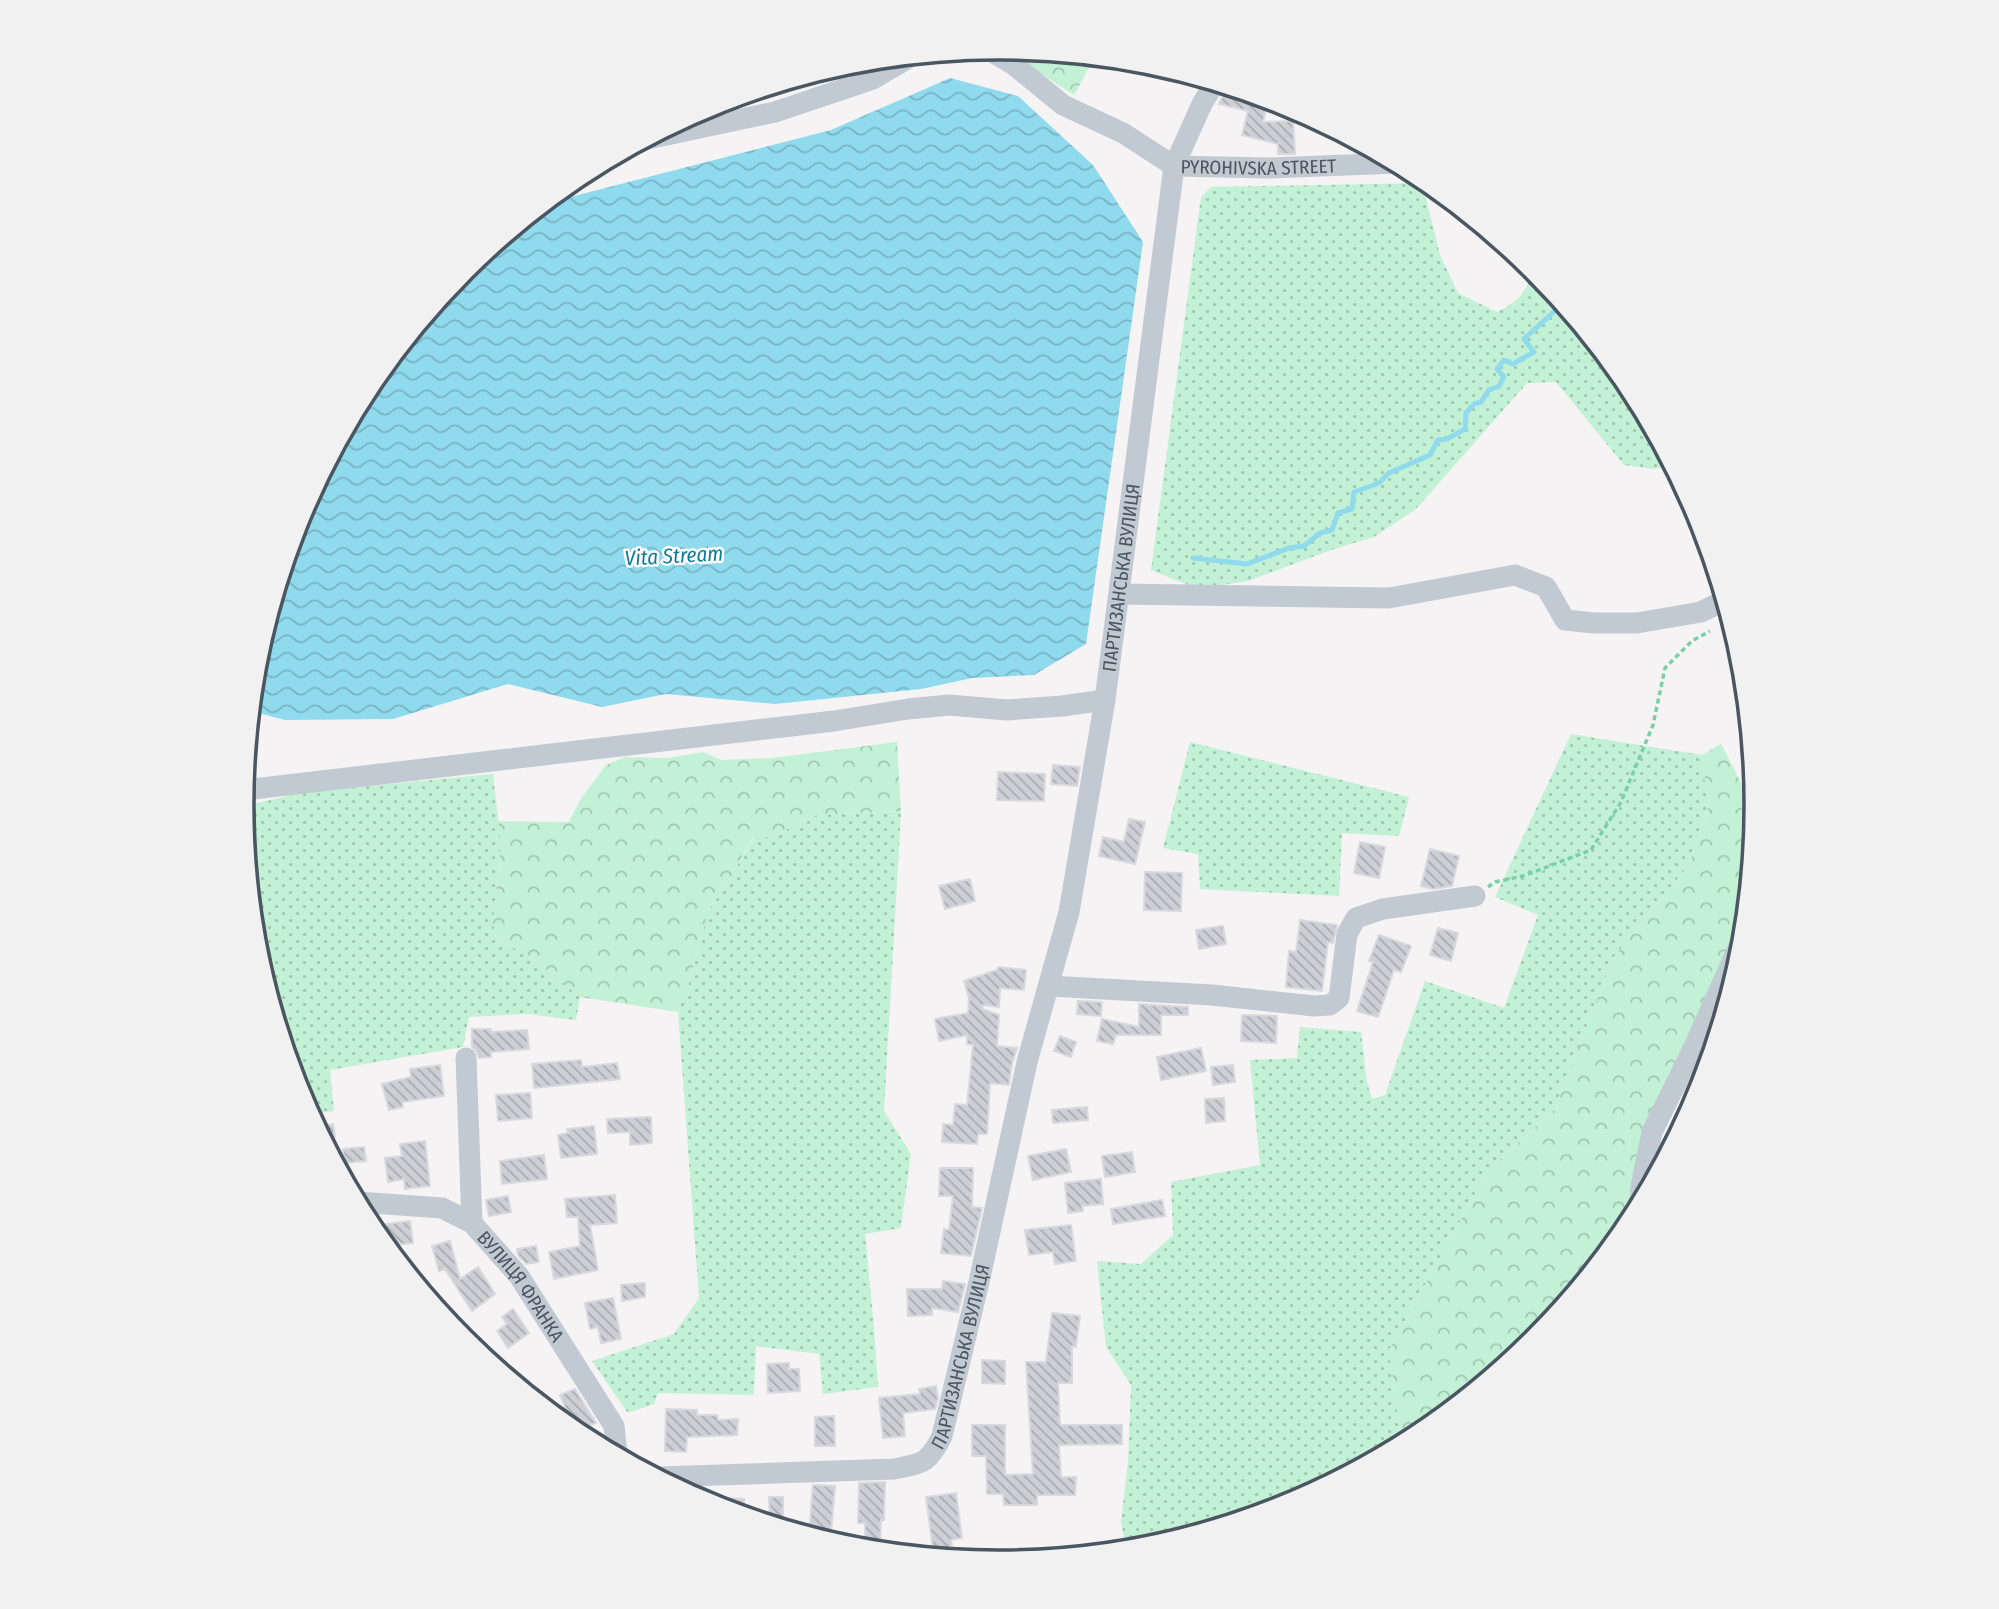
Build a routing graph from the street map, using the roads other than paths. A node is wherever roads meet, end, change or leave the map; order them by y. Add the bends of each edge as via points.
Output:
1 (1006, 60) edge
2 (892, 68) edge
3 (1210, 90) edge
4 (678, 132) edge
5 (1379, 164) edge
6 (1174, 166) junction
7 (1119, 594) junction
8 (1717, 604) edge
9 (1105, 700) junction
10 (255, 789) edge
11 (1475, 896) road end
12 (1722, 984) edge
13 (1049, 986) junction
14 (466, 1058) dead end
15 (1642, 1182) edge
16 (370, 1203) edge
17 (472, 1223) junction
18 (616, 1443) edge
19 (677, 1476) edge

1 - 6 street, PYROHIVSKA STREET via 1063,105 1123,133
2 - 4 street via 873,79 775,111
3 - 6 street, ПАРТИЗАНСЬКА ВУЛИЦЯ
5 - 6 street, PYROHIVSKA STREET
6 - 7 street, ПАРТИЗАНСЬКА ВУЛИЦЯ
7 - 8 street via 1389,598 1516,575 1546,587 1565,620 1637,622 1701,612
7 - 9 street, ПАРТИЗАНСЬКА ВУЛИЦЯ
9 - 10 street via 1007,710 949,705 908,709
9 - 13 street, ПАРТИЗАНСЬКА ВУЛИЦЯ via 1069,912
11 - 13 street via 1383,909 1356,918 1348,934 1339,998 1330,1005
12 - 15 street via 1652,1132
13 - 19 street, ПАРТИЗАНСЬКА ВУЛИЦЯ via 1027,1062 948,1415 933,1454 921,1464 894,1469
14 - 17 street
16 - 17 street, ВУЛИЦЯ ФРАНКА via 442,1208
17 - 18 street, ВУЛИЦЯ ФРАНКА via 519,1276 614,1426

